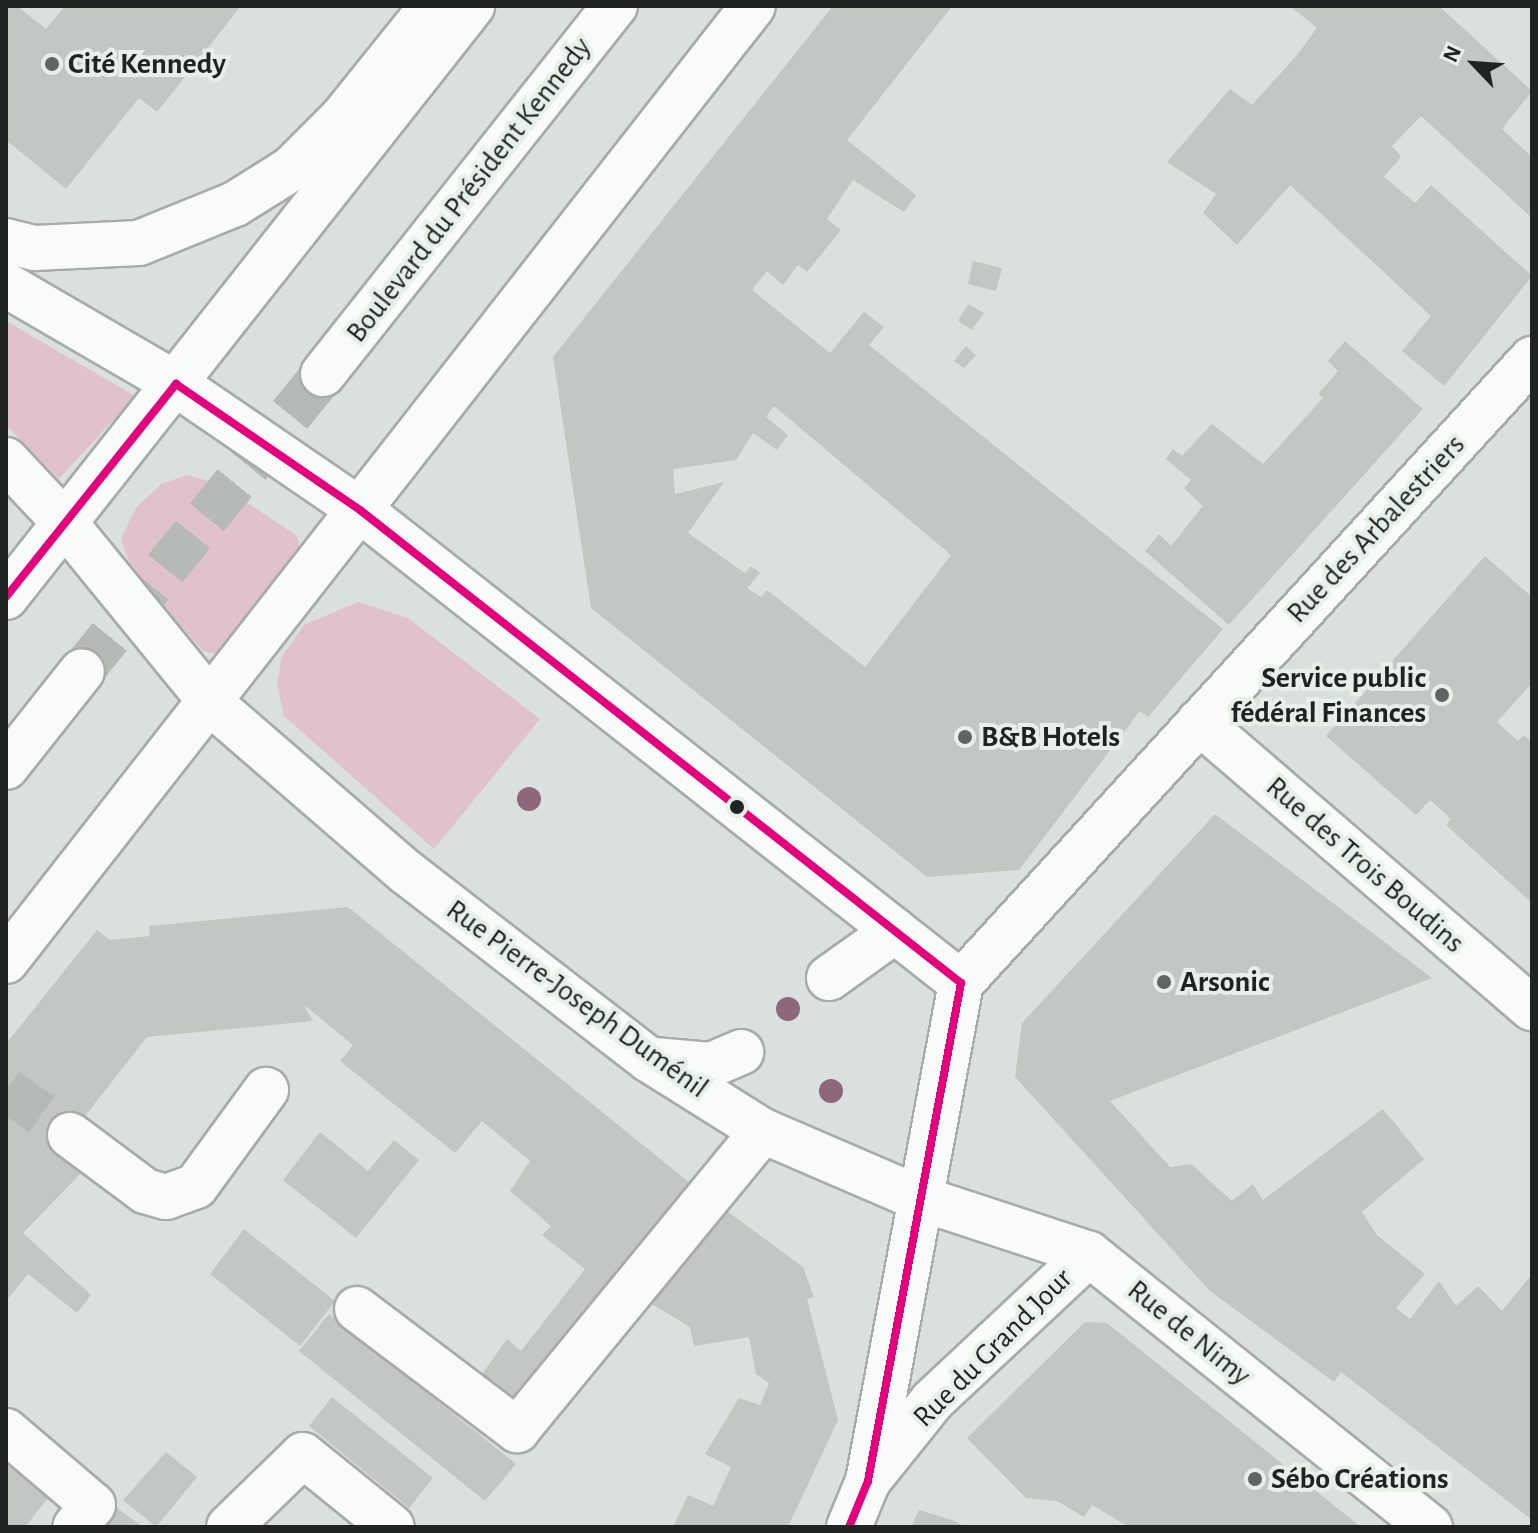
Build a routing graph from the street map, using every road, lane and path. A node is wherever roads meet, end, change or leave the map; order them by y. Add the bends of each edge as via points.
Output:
1 (432, 6) edge
2 (472, 6) edge
3 (615, 6) edge
4 (753, 6) edge
5 (6, 241) edge
6 (6, 285) edge
7 (1532, 359) edge
8 (323, 374) tunnel mouth
9 (176, 384) junction
10 (6, 460) edge
11 (360, 510) junction
12 (64, 522) junction
13 (6, 597) edge
14 (82, 671) tunnel mouth
15 (213, 705) junction
16 (1199, 722) junction
17 (6, 767) edge
18 (895, 931) junction
19 (6, 961) edge
20 (829, 978) dead end
21 (961, 983) junction
22 (1532, 1008) edge
23 (741, 1052) dead end
24 (648, 1059) junction
25 (266, 1090) dead end
26 (763, 1131) junction
27 (70, 1135) tunnel mouth
28 (916, 1197) junction
29 (1089, 1254) junction
30 (357, 1309) dead end
31 (6, 1431) edge
32 (868, 1481) junction
33 (75, 1527) edge
34 (229, 1527) edge
35 (392, 1527) edge
36 (849, 1527) edge
37 (1430, 1527) edge

1 - 5 main road via 342,118 291,169 235,204 139,243 35,248
2 - 9 main road
3 - 8 main road, Boulevard du Président Kennedy
4 - 11 main road
6 - 9 main road
7 - 16 main road, Rue des Arbalestriers
9 - 11 main road
9 - 12 main road
10 - 12 main road, Rue Pierre-Joseph Duménil
11 - 15 main road
11 - 18 main road
12 - 13 main road
12 - 15 main road, Rue Pierre-Joseph Duménil
14 - 17 main road
15 - 19 main road
15 - 24 main road, Rue Pierre-Joseph Duménil via 406,872
16 - 21 main road, Rue des Arbalestriers
16 - 22 main road, Rue des Trois Boudins
18 - 20 main road
18 - 21 main road
21 - 28 main road
23 - 24 main road via 711,1065
24 - 26 main road, Rue Pierre-Joseph Duménil
25 - 27 main road via 196,1186 166,1197 145,1191
26 - 28 main road, Rue Pierre-Joseph Duménil
26 - 30 main road via 517,1430
28 - 29 main road, Rue de Nimy
28 - 32 main road, Rue du Grand Jour
29 - 32 main road, Rue du Grand Jour via 932,1401
29 - 37 main road, Rue de Nimy
31 - 33 main road via 93,1505
32 - 36 main road, Rue du Grand Jour
34 - 35 main road via 303,1455

